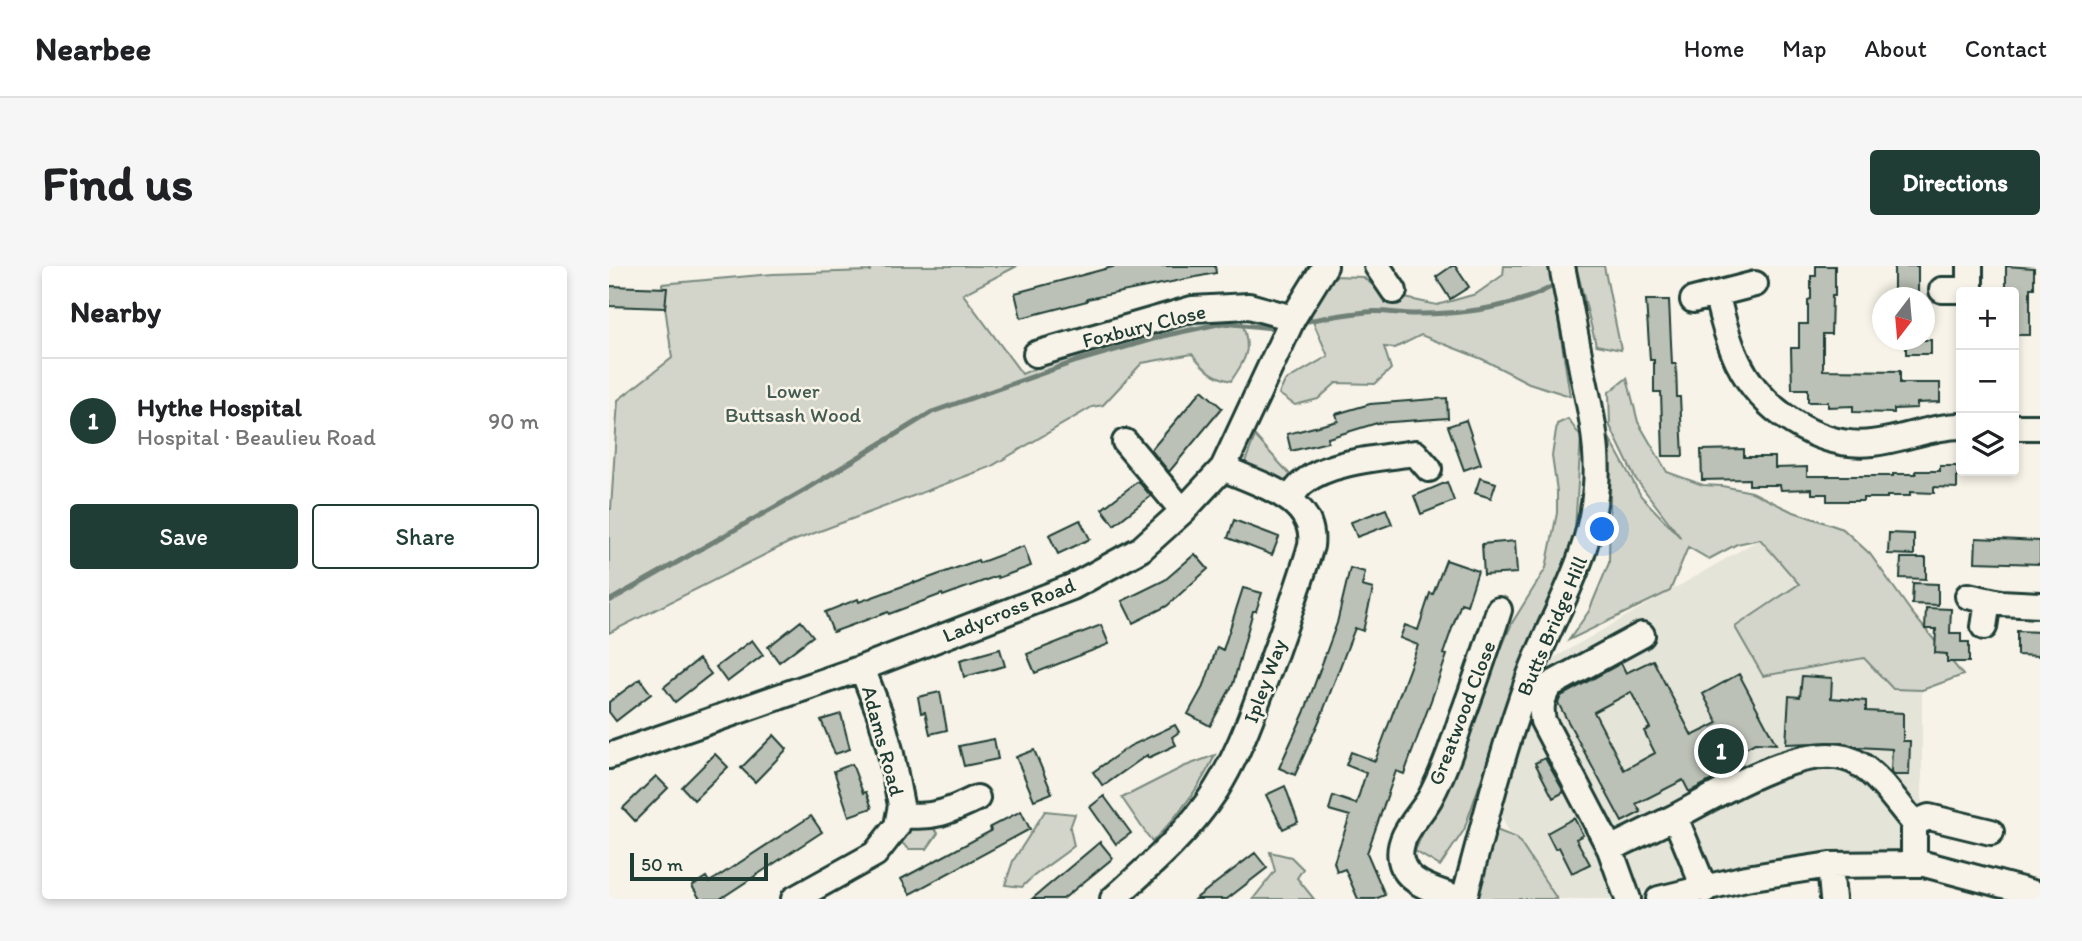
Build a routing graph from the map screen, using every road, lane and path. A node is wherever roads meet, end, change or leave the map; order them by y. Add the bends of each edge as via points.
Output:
1 (1325, 266) edge
2 (1377, 266) edge
3 (1562, 266) edge
4 (1970, 283) edge
5 (1755, 284) dead end
6 (1942, 290) dead end
7 (1394, 291) dead end
8 (1293, 318) junction
9 (1036, 354) dead end
10 (1956, 426) edge
11 (2019, 427) edge
12 (2040, 427) edge
13 (1125, 442) dead end
14 (1423, 453) dead end
15 (1223, 468) junction
16 (1289, 499) junction
17 (1183, 511) junction
18 (2040, 605) edge
19 (1499, 610) dead end
20 (1985, 627) dead end
21 (1642, 635) dead end
22 (862, 668) junction
23 (609, 755) edge
24 (977, 798) dead end
25 (900, 814) junction
26 (1675, 817) junction
27 (1913, 823) junction
28 (1991, 832) dead end
29 (1611, 849) junction
30 (1914, 864) junction
31 (1830, 866) junction
32 (1705, 890) junction
33 (2040, 895) edge
34 (794, 899) edge
35 (1113, 899) edge
36 (1463, 899) edge
37 (1628, 899) edge
38 (1659, 899) edge
39 (1833, 899) edge

1 - 8 street, Ladycross Road
2 - 7 street
3 - 36 street, Butts Bridge Hill via 1595,446 1596,485 1589,536 1512,724
4 - 6 street
5 - 10 street via 1705,298 1743,372 1792,422 1838,440 1869,444
8 - 9 street, Foxbury Close via 1249,306 1192,309
8 - 15 street, Ladycross Road
11 - 12 street
13 - 17 street
14 - 16 street via 1330,469 1304,482
15 - 16 street, Ipley Way
15 - 17 street, Ladycross Road
16 - 35 street, Ipley Way via 1308,520 1311,546 1241,744 1215,792 1186,830
17 - 22 street, Ladycross Road via 1141,549 1072,587
18 - 20 street via 1978,598
19 - 36 street, Greatwood Close via 1451,749 1402,849 1401,859 1419,884
21 - 29 street via 1550,685 1542,701 1543,721
22 - 23 street, Ladycross Road
22 - 25 street, Adams Road via 891,754
24 - 25 street, Adams Road via 946,813 918,818
25 - 34 street, Adams Road via 889,839 875,854
26 - 27 street via 1766,770 1830,755 1846,757 1867,770
26 - 29 street
26 - 32 street
27 - 28 street via 1929,817
27 - 30 street
29 - 37 street
30 - 31 street
30 - 33 street
31 - 32 street via 1746,878
31 - 39 street
32 - 38 street

